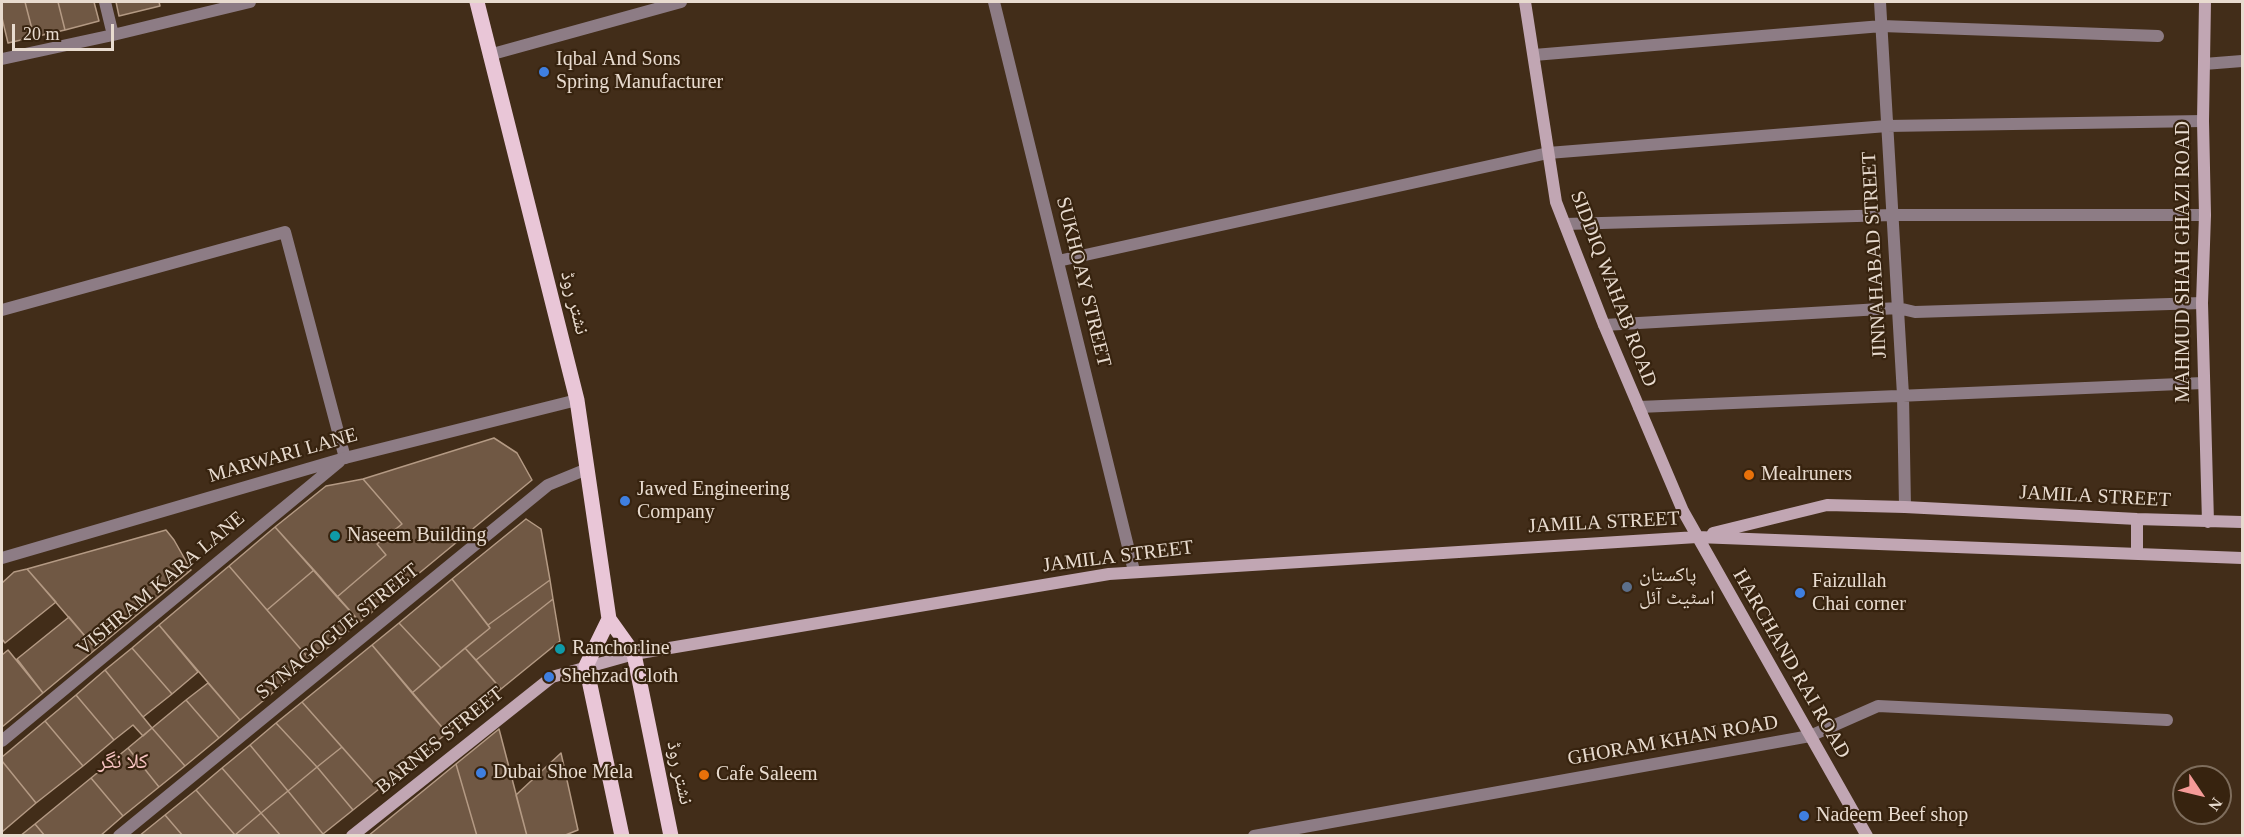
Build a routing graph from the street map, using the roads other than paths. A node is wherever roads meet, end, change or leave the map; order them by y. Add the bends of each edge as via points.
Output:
1 (105, 2) edge
2 (250, 2) edge
3 (477, 2) edge
4 (681, 2) edge
5 (994, 2) edge
6 (1525, 2) edge
7 (1880, 2) edge
8 (2205, 2) edge
9 (1882, 26) junction
10 (113, 35) junction
11 (2158, 36) dead end
12 (489, 55) junction
13 (1534, 56) junction
14 (2, 59) edge
15 (2242, 61) edge
16 (2204, 64) junction
17 (2203, 121) junction
18 (1887, 126) junction
19 (1548, 153) junction
20 (1893, 215) junction
21 (2205, 215) junction
22 (1565, 224) junction
23 (1058, 261) junction
24 (2202, 303) junction
25 (1898, 308) junction
26 (2, 310) edge
27 (1604, 325) junction
28 (2203, 383) junction
29 (1903, 395) junction
30 (577, 400) junction
31 (1639, 408) junction
32 (345, 458) junction
33 (587, 469) junction
34 (1905, 507) junction
35 (1683, 511) joint
36 (2137, 519) junction
37 (2208, 522) junction
38 (2242, 522) edge
39 (1697, 537) junction
40 (2137, 553) junction
41 (2, 558) edge
42 (2242, 558) edge
43 (1134, 571) junction
44 (609, 620) junction
45 (634, 654) junction
46 (586, 666) junction
47 (552, 677) joint
48 (2167, 720) dead end
49 (1810, 736) junction
50 (2, 741) edge
51 (119, 836) edge
52 (352, 836) edge
53 (622, 836) edge
54 (671, 836) edge
55 (1254, 836) edge
56 (1867, 836) edge

1 - 10 street
2 - 10 street
3 - 12 main road, نشتر روڈ
4 - 12 street
5 - 23 street, SUKHOAY STREET
6 - 13 main road, SIDDIQ WAHAB ROAD
7 - 9 street, JINNAHABAD STREET
8 - 16 main road, MAHMUD SHAH GHAZI ROAD
9 - 11 street
9 - 13 street
9 - 18 street, JINNAHABAD STREET
10 - 14 street
12 - 30 main road, نشتر روڈ
13 - 19 main road, SIDDIQ WAHAB ROAD
15 - 16 street
16 - 17 main road, MAHMUD SHAH GHAZI ROAD
17 - 18 street
17 - 21 main road, MAHMUD SHAH GHAZI ROAD
18 - 19 street
18 - 20 street, JINNAHABAD STREET
19 - 22 main road, SIDDIQ WAHAB ROAD via 1556,201
19 - 23 street
20 - 21 street
20 - 22 street
20 - 25 street, JINNAHABAD STREET
21 - 24 main road, MAHMUD SHAH GHAZI ROAD
22 - 27 main road, SIDDIQ WAHAB ROAD
23 - 43 street, SUKHOAY STREET
24 - 25 street via 1915,312
24 - 28 main road, MAHMUD SHAH GHAZI ROAD
25 - 27 street
25 - 29 street, JINNAHABAD STREET
26 - 32 street via 285,232
27 - 31 main road, SIDDIQ WAHAB ROAD
28 - 29 street
28 - 37 main road, MAHMUD SHAH GHAZI ROAD
29 - 31 street
29 - 34 street, JINNAHABAD STREET
30 - 32 street, MARWARI LANE
30 - 33 main road, نشتر روڈ
31 - 35 main road, SIDDIQ WAHAB ROAD
32 - 41 street, MARWARI LANE
32 - 50 street, VISHRAM KARA LANE
33 - 44 main road, نشتر روڈ
33 - 51 street, SYNAGOGUE STREET via 548,485
34 - 36 main road, JAMILA STREET
34 - 39 main road, JAMILA STREET via 1827,505
35 - 39 main road, HARCHAND RAI ROAD
36 - 37 main road, JAMILA STREET
36 - 40 main road
37 - 38 main road, JAMILA STREET
39 - 40 main road, JAMILA STREET
39 - 43 main road, JAMILA STREET
39 - 49 main road, HARCHAND RAI ROAD
40 - 42 main road, JAMILA STREET
43 - 45 main road, JAMILA STREET
44 - 45 main road, نشتر روڈ
44 - 46 main road
45 - 46 main road, JAMILA STREET
45 - 54 main road, نشتر روڈ
46 - 47 main road, JAMILA STREET
46 - 53 main road
47 - 52 main road, BARNES STREET
48 - 49 street, GHORAM KHAN ROAD via 1878,706
49 - 55 street, GHORAM KHAN ROAD
49 - 56 main road, HARCHAND RAI ROAD

